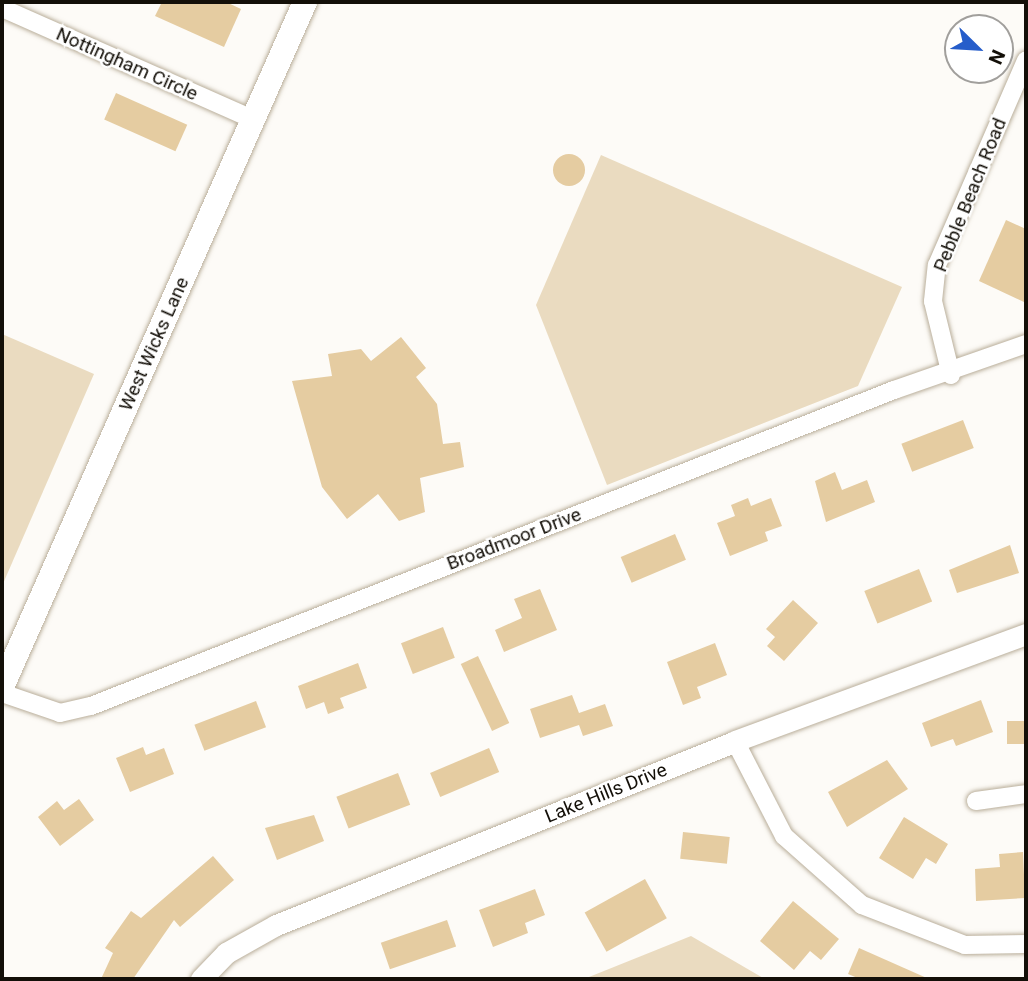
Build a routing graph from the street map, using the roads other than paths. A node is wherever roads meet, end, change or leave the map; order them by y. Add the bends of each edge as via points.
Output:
1 (305, 2) edge
2 (2, 8) edge
3 (1026, 60) edge
4 (253, 119) junction
5 (1026, 344) edge
6 (951, 375) junction
7 (1026, 634) edge
8 (2, 687) edge
9 (2, 693) edge
10 (735, 741) junction
11 (1026, 794) edge
12 (976, 801) dead end
13 (1026, 944) edge
14 (201, 979) edge

1 - 4 main road, West Wicks Lane
2 - 4 street, Nottingham Circle
3 - 6 street, Pebble Beach Road via 937,265 933,301
4 - 8 main road, West Wicks Lane
5 - 6 street, Broadmoor Drive
6 - 9 street, Broadmoor Drive via 894,390 91,706 60,713
7 - 10 street, Lake Hills Drive
10 - 13 street via 784,836 862,905 965,945
10 - 14 street, Lake Hills Drive via 259,932 226,953
11 - 12 street

